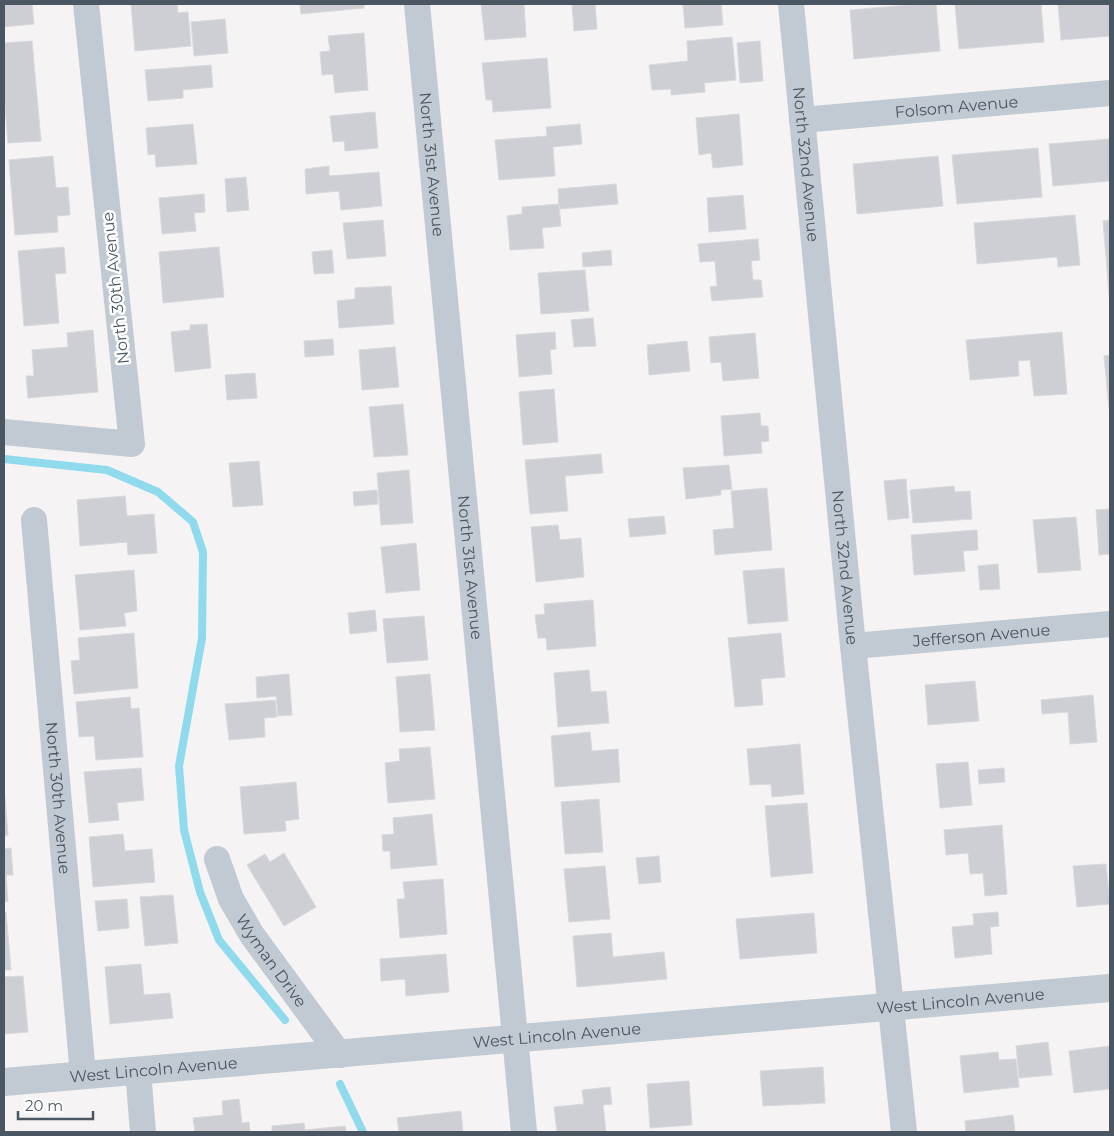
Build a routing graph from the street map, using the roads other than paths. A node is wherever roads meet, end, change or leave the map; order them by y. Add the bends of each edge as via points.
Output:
1 (86, 4) edge
2 (417, 4) edge
3 (791, 4) edge
4 (1110, 93) edge
5 (802, 120) junction
6 (4, 432) edge
7 (34, 520) dead end
8 (1110, 624) edge
9 (853, 646) junction
10 (217, 858) dead end
11 (1110, 988) edge
12 (893, 1007) junction
13 (516, 1039) junction
14 (340, 1054) junction
15 (138, 1071) junction
16 (83, 1075) junction
17 (4, 1082) edge
18 (143, 1132) edge
19 (524, 1132) edge
20 (904, 1132) edge

1 - 6 street, North 30th Avenue via 132,444
2 - 13 street, North 31st Avenue
3 - 5 street, North 32nd Avenue
4 - 5 street, Folsom Avenue
5 - 9 street, North 32nd Avenue
7 - 16 street, North 30th Avenue
8 - 9 street, Jefferson Avenue
9 - 12 street, North 32nd Avenue
10 - 14 street, Wyman Drive via 230,899 252,935
11 - 12 street, West Lincoln Avenue
12 - 13 street, West Lincoln Avenue
12 - 20 street, North 32nd Avenue
13 - 14 street, West Lincoln Avenue
13 - 19 street, North 31st Avenue
14 - 15 street, West Lincoln Avenue
15 - 16 street, West Lincoln Avenue
15 - 18 street
16 - 17 street, West Lincoln Avenue

